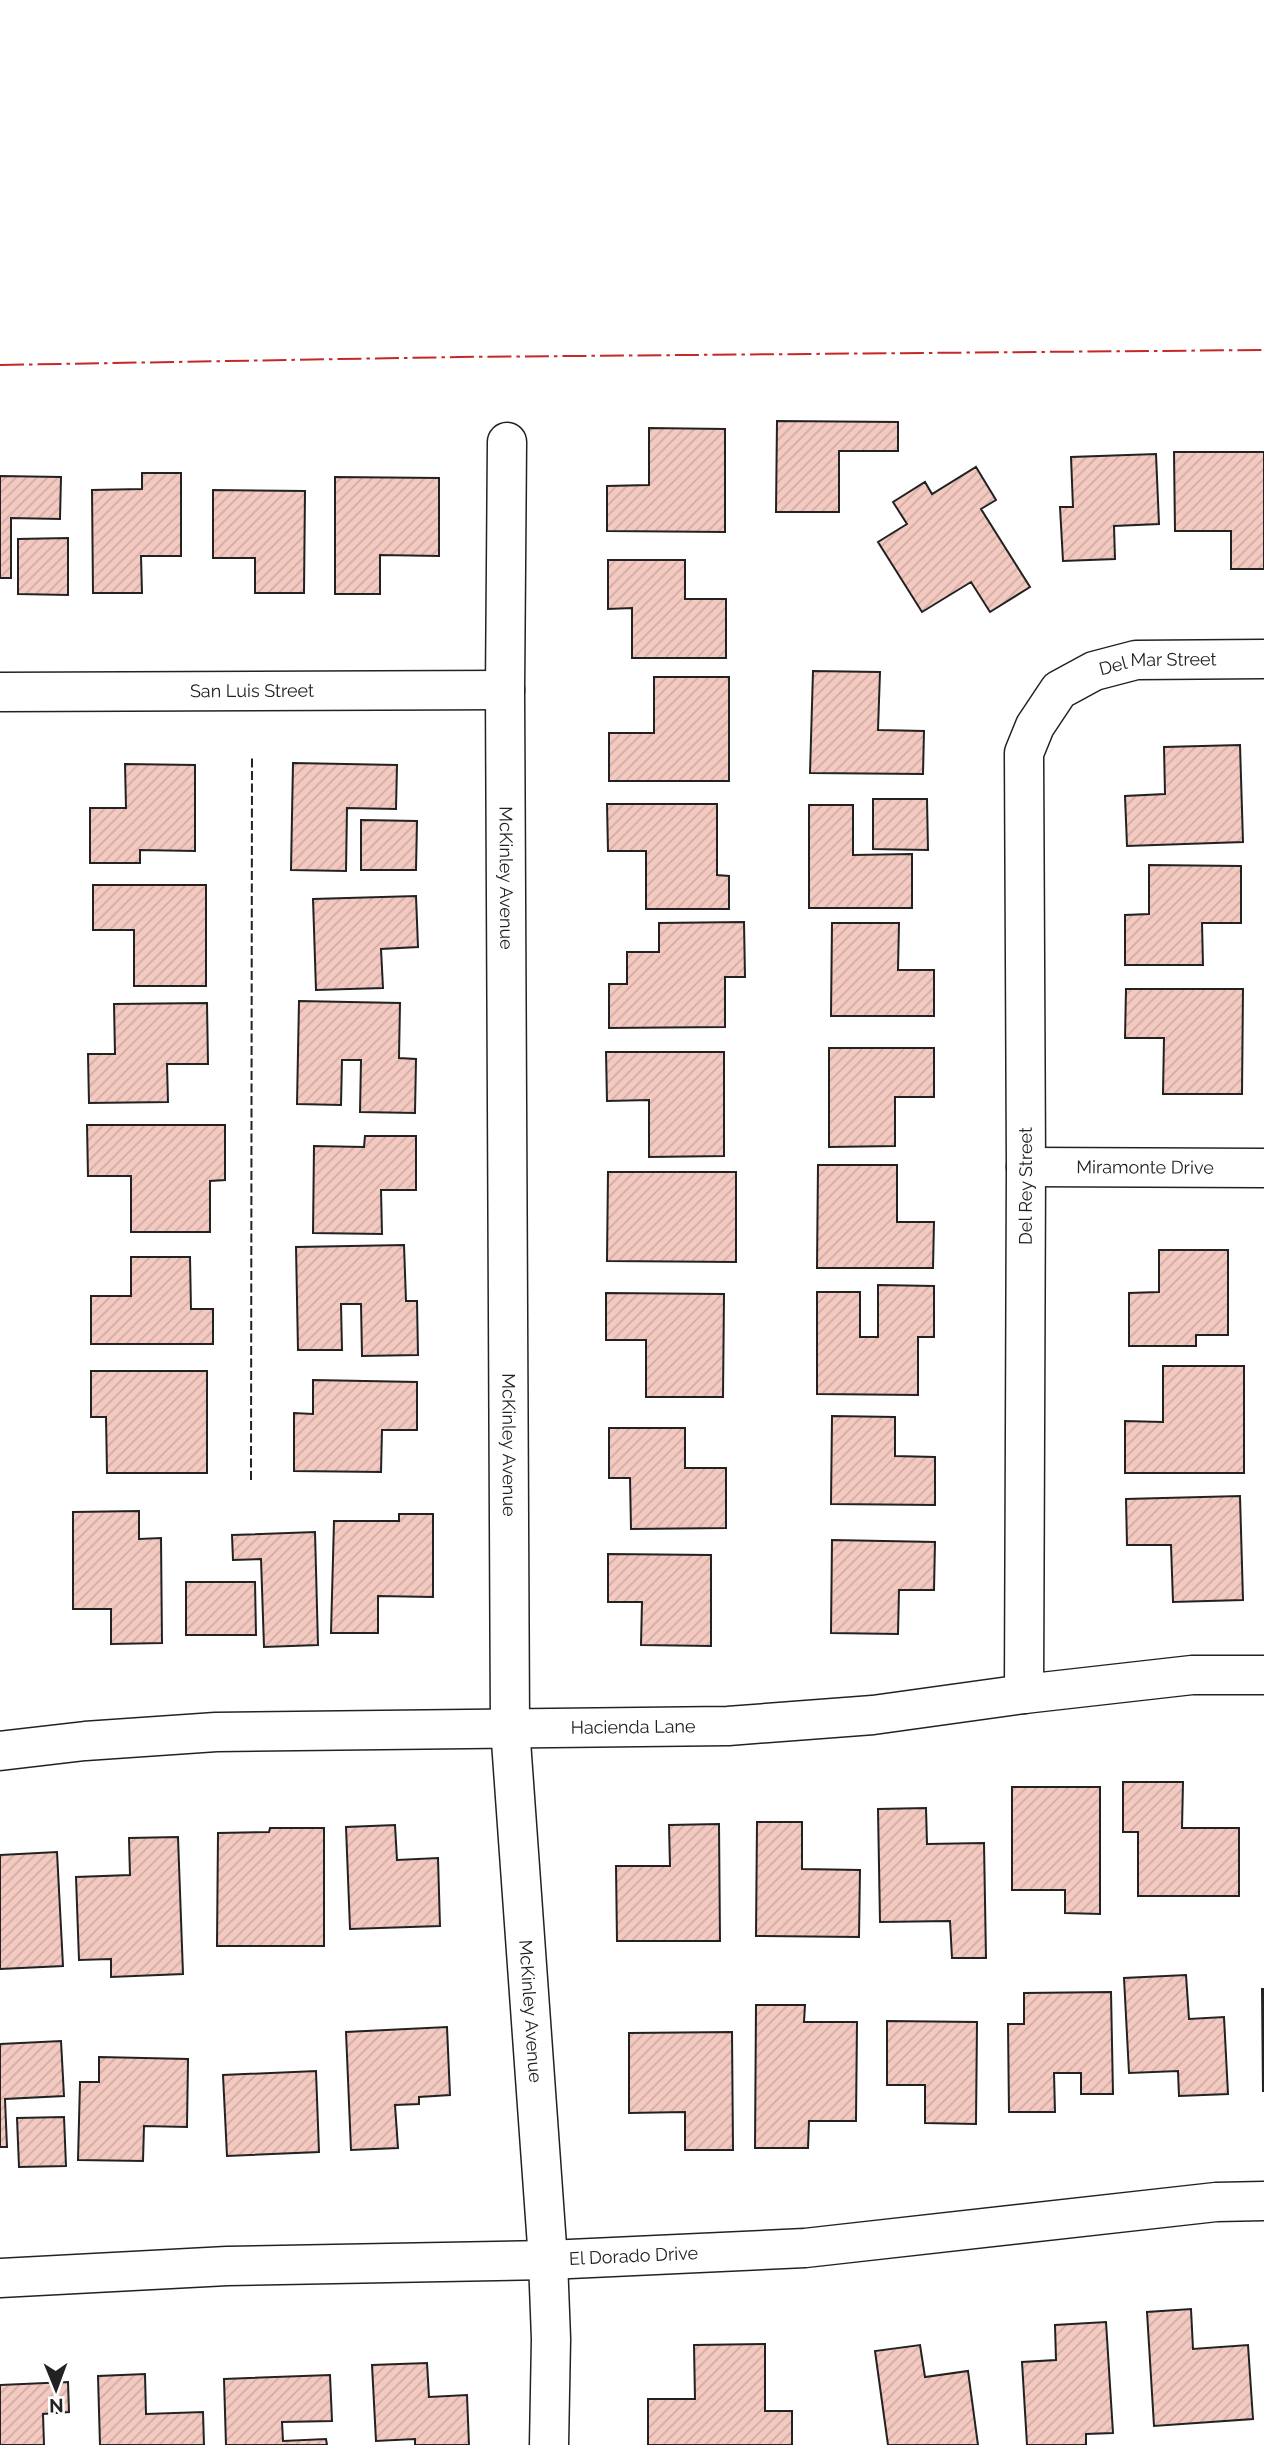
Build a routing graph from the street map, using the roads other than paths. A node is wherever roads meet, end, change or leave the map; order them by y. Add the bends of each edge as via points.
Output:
1 (507, 442) dead end
2 (1264, 659) edge
3 (505, 690) junction
4 (1059, 690) joint
5 (0, 692) edge
6 (1026, 1167) junction
7 (1264, 1168) edge
8 (1264, 1675) edge
9 (1024, 1694) junction
10 (510, 1727) junction
11 (0, 1751) edge
12 (1264, 2201) edge
13 (548, 2260) junction
14 (0, 2278) edge
15 (549, 2445) edge

1 - 3 street, McKinley Avenue
2 - 4 street, Del Mar Street via 1136,660 1094,671
3 - 5 street, San Luis Street
3 - 10 street, McKinley Avenue
4 - 6 street, Del Rey Street via 1024,753
6 - 7 street, Miramonte Drive
6 - 9 street, Del Rey Street
8 - 9 street, Hacienda Lane via 1192,1675
9 - 10 street, Hacienda Lane via 873,1715 728,1726
10 - 11 street, Hacienda Lane via 216,1732
10 - 13 street, McKinley Avenue
12 - 13 street, El Dorado Drive via 1216,2202 805,2248
13 - 14 street, El Dorado Drive via 227,2266
13 - 15 street, McKinley Avenue

